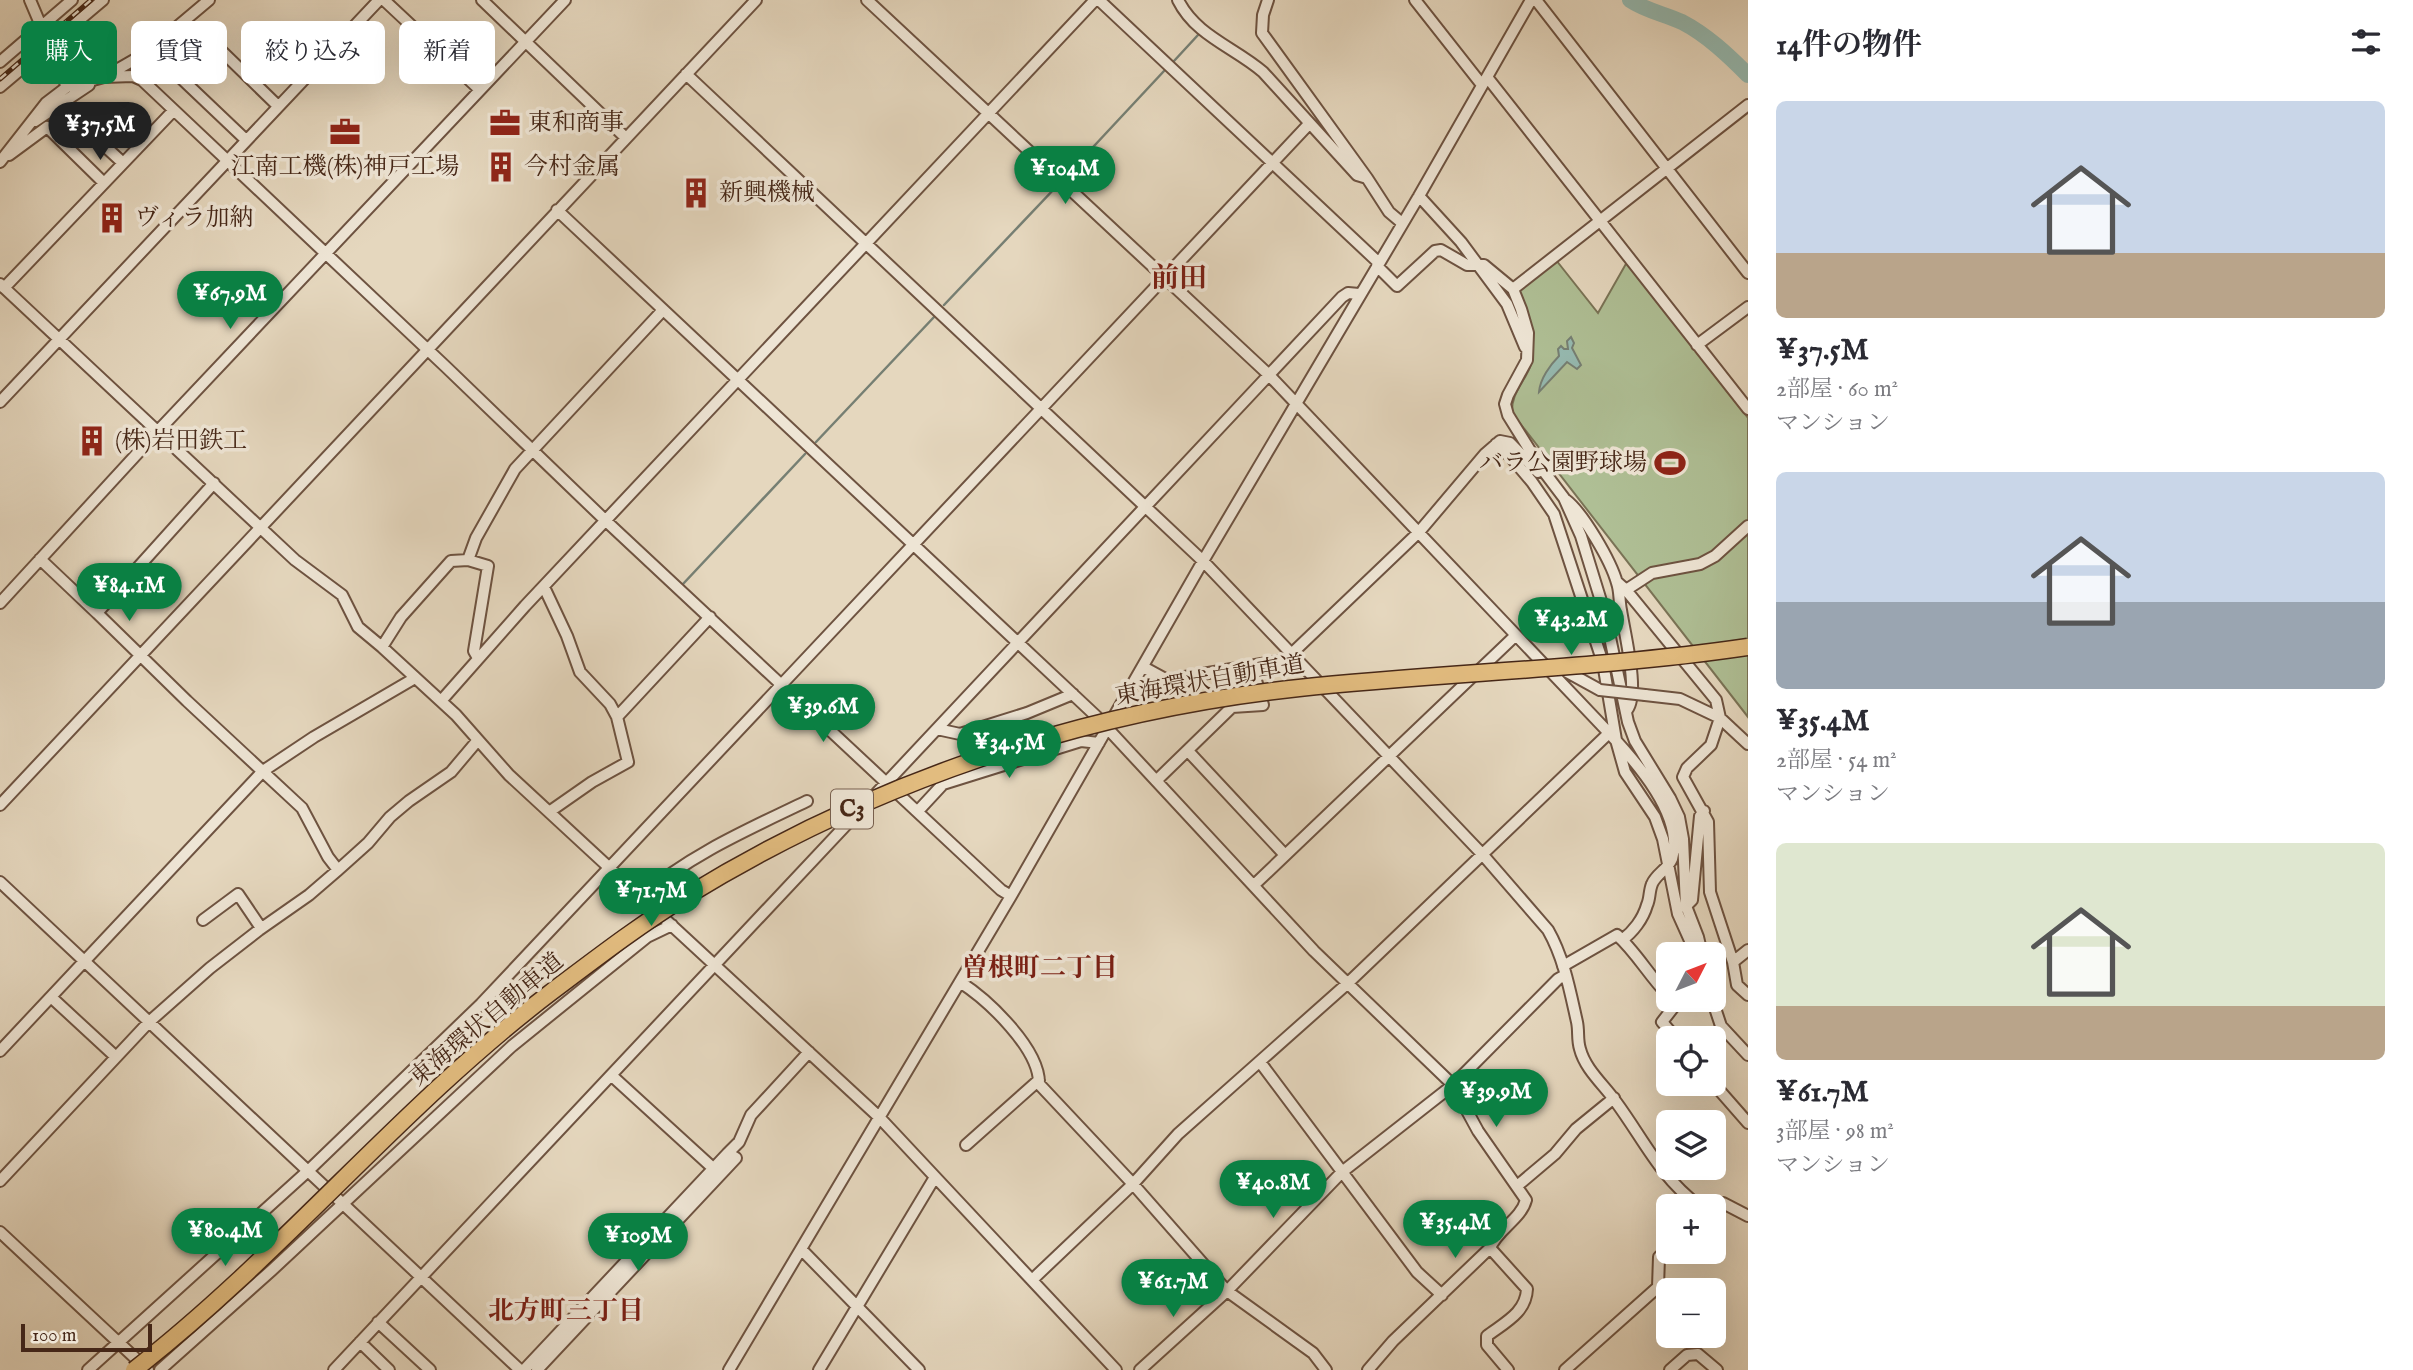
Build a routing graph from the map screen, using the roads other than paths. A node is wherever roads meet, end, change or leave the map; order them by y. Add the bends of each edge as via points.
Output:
1 (30, 0) edge
2 (72, 0) edge
3 (103, 0) edge
4 (209, 0) edge
5 (382, 0) edge
6 (482, 0) edge
7 (565, 0) edge
8 (755, 0) edge
9 (867, 0) edge
10 (1097, 0) edge
11 (1178, 0) edge
12 (1268, 0) edge
13 (1415, 0) edge
14 (1534, 0) edge
15 (39, 21) edge
16 (49, 21) edge
17 (78, 21) edge
18 (525, 41) junction
19 (21, 44) edge
20 (227, 56) edge
21 (0, 62) edge
22 (21, 69) edge
23 (117, 70) edge
24 (686, 74) junction
25 (117, 77) edge
26 (1485, 81) junction
27 (66, 84) edge
28 (78, 84) edge
29 (90, 84) edge
30 (187, 84) edge
31 (0, 87) edge
32 (67, 87) junction
33 (479, 89) junction
34 (1748, 105) edge
35 (278, 106) junction
36 (173, 111) junction
37 (988, 113) junction
38 (1309, 124) junction
39 (27, 126) junction
40 (626, 138) junction
41 (97, 139) dead end
42 (246, 140) junction
43 (2, 160) edge
44 (226, 161) junction
45 (123, 163) junction
46 (1271, 163) junction
47 (1667, 169) junction
48 (1367, 178) junction
49 (104, 183) junction
50 (1419, 196) junction
51 (557, 210) junction
52 (1600, 221) junction
53 (1402, 223) junction
54 (867, 242) junction
55 (325, 254) junction
56 (1475, 263) junction
57 (1378, 264) junction
58 (1748, 273) edge
59 (1163, 277) junction
60 (2, 286) edge
61 (1513, 289) junction
62 (1359, 294) junction
63 (1748, 307) edge
64 (663, 310) junction
65 (59, 339) junction
66 (1697, 345) junction
67 (426, 350) junction
68 (1527, 352) junction
69 (1268, 374) junction
70 (738, 381) junction
71 (0, 402) edge
72 (1296, 404) junction
73 (1041, 407) junction
74 (1748, 409) edge
75 (158, 431) junction
76 (1496, 444) junction
77 (532, 450) junction
78 (214, 483) junction
79 (1556, 487) junction
80 (1564, 498) junction
81 (1145, 506) junction
82 (606, 521) junction
83 (1748, 526) edge
84 (261, 527) junction
85 (1419, 532) junction
86 (913, 544) junction
87 (40, 559) junction
88 (468, 560) junction
89 (1203, 561) junction
90 (1622, 586) junction
91 (544, 587) junction
92 (0, 603) edge
93 (97, 613) junction
94 (710, 617) junction
95 (1516, 635) junction
96 (1018, 642) junction
97 (382, 647) junction
98 (1748, 647) edge
99 (1291, 653) junction
100 (1533, 653) junction
101 (140, 656) junction
102 (478, 657) junction
103 (1252, 666) junction
104 (1143, 667) junction
105 (415, 678) junction
106 (782, 683) junction
107 (1073, 694) junction
108 (441, 701) junction
109 (1626, 712) junction
110 (617, 717) junction
111 (1720, 718) junction
112 (1108, 728) junction
113 (937, 729) junction
114 (1612, 736) junction
115 (478, 740) junction
116 (1099, 743) junction
117 (1748, 744) edge
118 (1188, 751) junction
119 (1389, 755) junction
120 (263, 771) junction
121 (1157, 780) junction
122 (887, 782) junction
123 (1666, 800) junction
124 (807, 801) dead end
125 (0, 805) edge
126 (918, 811) junction
127 (1704, 811) junction
128 (549, 812) junction
129 (1285, 855) junction
130 (1483, 855) junction
131 (1667, 866) junction
132 (608, 868) junction
133 (338, 870) junction
134 (0, 881) edge
135 (1254, 885) junction
136 (1011, 896) junction
137 (641, 897) junction
138 (1686, 906) junction
139 (203, 920) dead end
140 (671, 925) junction
141 (261, 928) junction
142 (1622, 940) junction
143 (1691, 942) edge
144 (1699, 942) edge
145 (1748, 950) edge
146 (85, 961) junction
147 (1733, 962) junction
148 (714, 965) junction
149 (1564, 970) junction
150 (960, 982) junction
151 (1348, 983) junction
152 (1656, 984) edge
153 (1748, 995) edge
154 (51, 997) junction
155 (1670, 1012) edge
156 (1716, 1012) edge
157 (149, 1022) junction
158 (1666, 1026) edge
159 (0, 1051) edge
160 (809, 1052) junction
161 (1748, 1055) edge
162 (116, 1057) junction
163 (1260, 1062) junction
164 (611, 1075) junction
165 (1039, 1080) junction
166 (1453, 1086) junction
167 (1724, 1096) edge
168 (1614, 1098) junction
169 (879, 1117) junction
170 (1748, 1123) edge
171 (966, 1145) dead end
172 (728, 1153) junction
173 (714, 1169) junction
174 (309, 1170) junction
175 (1342, 1172) junction
176 (935, 1177) junction
177 (0, 1181) edge
178 (1133, 1184) junction
179 (1517, 1186) junction
180 (1683, 1194) edge
181 (342, 1202) junction
182 (1726, 1205) edge
183 (1748, 1216) edge
184 (0, 1232) edge
185 (1490, 1248) junction
186 (801, 1249) junction
187 (1659, 1264) edge
188 (421, 1277) junction
189 (1033, 1279) junction
190 (1227, 1290) junction
191 (1442, 1295) junction
192 (858, 1307) junction
193 (378, 1322) junction
194 (360, 1342) junction
195 (120, 1343) junction
196 (336, 1369) edge
197 (88, 1370) edge
198 (134, 1370) edge
199 (148, 1370) edge
200 (160, 1370) edge
201 (389, 1370) edge
202 (430, 1370) edge
203 (522, 1370) edge
204 (537, 1370) edge
205 (729, 1370) edge
206 (819, 1370) edge
207 (919, 1370) edge
208 (1116, 1370) edge
209 (1140, 1370) edge
210 (1326, 1370) edge
211 (1368, 1370) edge
212 (1508, 1370) edge
213 (1565, 1370) edge
214 (1670, 1370) edge
215 (1717, 1370) edge

1 - 15 street
2 - 16 street
3 - 17 street
4 - 23 street via 146,53
5 - 33 street
5 - 35 street
6 - 18 street
7 - 18 street
8 - 24 street
9 - 37 street
10 - 37 street
10 - 46 street
11 - 38 street via 1199,29 1247,58
12 - 48 street via 1262,33
13 - 26 street
14 - 26 street
14 - 47 street
18 - 33 street
18 - 40 street
19 - 21 street
20 - 35 street
22 - 31 street
24 - 40 street
24 - 54 street
25 - 36 street via 142,80
26 - 50 street
26 - 52 street
27 - 32 street
28 - 32 street
29 - 39 street
30 - 42 street
32 - 39 street
33 - 55 street
34 - 47 street
35 - 42 street
36 - 44 street
36 - 45 street
37 - 54 street
37 - 59 street
38 - 46 street
38 - 48 street via 1357,175
39 - 43 street
40 - 51 street
41 - 45 street
42 - 44 street
43 - 49 street via 47,127
44 - 55 street
44 - 65 street
45 - 49 street
46 - 57 street
46 - 59 street
47 - 52 street
47 - 58 street
48 - 53 street via 1389,212
49 - 60 street
50 - 53 street
50 - 56 street
51 - 64 street
51 - 67 street
52 - 61 street
52 - 66 street
53 - 57 street
54 - 70 street
54 - 73 street
55 - 67 street
55 - 75 street
56 - 57 street via 1467,265 1435,251 1398,286
56 - 61 street
56 - 68 street via 1507,304
57 - 62 street
59 - 69 street
59 - 73 street
60 - 65 street
61 - 68 street via 1528,333
62 - 69 street via 1342,297
62 - 72 street
63 - 66 street
64 - 70 street
64 - 77 street
65 - 71 street
65 - 75 street
66 - 74 street
67 - 77 street
67 - 84 street
68 - 79 street via 1505,404
69 - 72 street
69 - 81 street
70 - 82 street
70 - 86 street
72 - 85 street
72 - 89 street
73 - 81 street
73 - 86 street
75 - 78 street
75 - 87 street
76 - 79 street via 1510,443
76 - 85 street
76 - 114 street via 1554,514 1603,663
77 - 82 street
77 - 88 street via 494,504
78 - 84 street
78 - 93 street
79 - 80 street
80 - 90 street via 1576,507
80 - 109 street via 1605,614
81 - 89 street
81 - 96 street
82 - 91 street
82 - 94 street
83 - 90 street via 1700,564 1652,573
84 - 97 street via 342,595 358,627
84 - 101 street
85 - 95 street
85 - 99 street
86 - 96 street
86 - 106 street
87 - 92 street
87 - 93 street
88 - 97 street via 451,561 401,617
88 - 102 street via 488,566 474,650
89 - 99 street
89 - 104 street
90 - 109 street via 1632,697
90 - 111 street via 1716,701
91 - 102 street
91 - 110 street via 580,672
93 - 101 street
94 - 106 street
94 - 110 street
95 - 100 street
95 - 119 street
96 - 107 street
96 - 113 street
97 - 105 street
98 - 198 highway, 東海環状自動車道 / C3, bridge via 1208,700 1038,739 890,792 752,858 684,898 544,997 225,1293
99 - 103 street via 1285,660
99 - 119 street
100 - 111 street, bridge via 1600,690 1680,699
100 - 114 street
101 - 120 street
101 - 125 street
102 - 108 street
103 - 104 street via 1167,680
103 - 118 street via 1263,705 1232,708
104 - 112 street
105 - 108 street
105 - 120 street
106 - 122 street
106 - 132 street
107 - 112 street
107 - 113 street via 960,734
108 - 115 street
109 - 123 street via 1635,741
110 - 128 street via 628,762
111 - 117 street
111 - 127 street via 1712,745 1687,768 1683,778
112 - 116 street
112 - 121 street
113 - 122 street
114 - 123 street
114 - 130 street
114 - 131 street via 1625,772 1655,817
115 - 128 street
115 - 133 street via 451,772 390,817
116 - 126 street via 1081,741 943,784
116 - 136 street
118 - 121 street
118 - 129 street
119 - 129 street
119 - 130 street
120 - 133 street via 303,808
120 - 146 street
121 - 135 street
122 - 126 street
122 - 148 street
123 - 131 street via 1673,844
123 - 138 street via 1679,817
124 - 137 street via 738,834 662,879
126 - 136 street
127 - 138 street via 1692,900
127 - 147 street via 1710,892
128 - 132 street
129 - 135 street
130 - 149 street via 1548,930
130 - 151 street
131 - 142 street via 1652,882 1640,921
131 - 143 street via 1678,914
132 - 137 street
132 - 174 street via 481,1004
133 - 141 street
134 - 146 street
135 - 151 street
136 - 150 street
137 - 140 street
138 - 144 street
139 - 141 street via 238,894
140 - 148 street
140 - 181 street via 647,937 512,1046
141 - 157 street
142 - 149 street via 1617,935
142 - 152 street
145 - 147 street
146 - 154 street
146 - 157 street
147 - 153 street via 1737,985
148 - 160 street
148 - 164 street
149 - 166 street
149 - 168 street via 1579,1048
150 - 165 street via 997,1011 1039,1070
150 - 169 street
151 - 163 street
151 - 166 street
154 - 159 street
154 - 162 street
155 - 158 street via 1662,1022
156 - 161 street via 1721,1026
157 - 162 street
157 - 174 street
160 - 169 street
160 - 172 street via 751,1115 739,1142
162 - 177 street
163 - 175 street
163 - 178 street via 1178,1134
164 - 173 street
164 - 188 street
165 - 171 street
165 - 178 street via 1057,1106
166 - 175 street
166 - 179 street
167 - 170 street
168 - 179 street
168 - 180 street via 1665,1175
169 - 176 street
169 - 186 street
172 - 173 street
172 - 204 street via 736,1158
173 - 203 street
174 - 181 street
174 - 195 street
175 - 190 street
175 - 191 street via 1418,1272
176 - 189 street
176 - 192 street
178 - 189 street
178 - 190 street
179 - 185 street via 1526,1199 1524,1207
181 - 188 street
181 - 200 street
182 - 183 street
184 - 195 street
185 - 191 street
185 - 212 street via 1527,1289 1516,1315 1487,1336 1487,1345
186 - 192 street
186 - 205 street
187 - 213 street via 1658,1287
188 - 193 street
188 - 203 street
189 - 208 street
190 - 209 street
190 - 210 street via 1313,1353
191 - 211 street
192 - 206 street
192 - 207 street
193 - 194 street
193 - 202 street
194 - 196 street
194 - 201 street
195 - 197 street
195 - 199 street
214 - 215 street via 1687,1355 1698,1354

